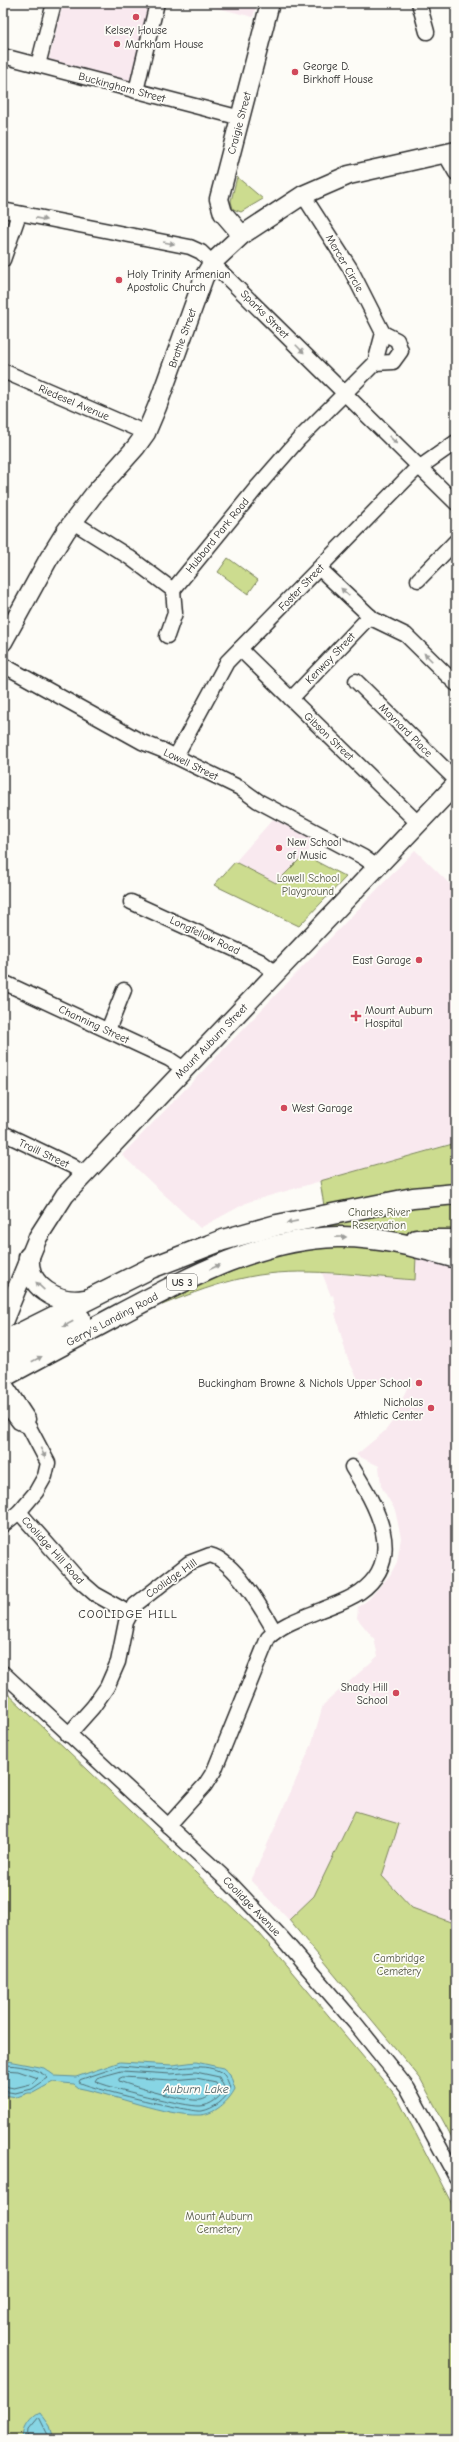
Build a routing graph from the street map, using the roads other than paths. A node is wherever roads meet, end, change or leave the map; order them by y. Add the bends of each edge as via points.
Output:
1 (54, 3) edge
2 (157, 3) edge
3 (270, 3) edge
4 (419, 3) edge
5 (427, 32) dead end
6 (3, 56) edge
7 (38, 65) junction
8 (136, 90) junction
9 (241, 118) junction
10 (450, 152) edge
11 (456, 173) edge
12 (303, 195) junction
13 (3, 210) edge
14 (19, 214) junction
15 (242, 235) junction
16 (3, 260) edge
17 (213, 262) junction
18 (383, 333) junction
19 (375, 363) junction
20 (3, 371) edge
21 (346, 394) junction
22 (146, 433) junction
23 (456, 442) edge
24 (420, 467) junction
25 (456, 503) edge
26 (73, 522) junction
27 (456, 540) edge
28 (319, 568) junction
29 (418, 580) dead end
30 (173, 590) junction
31 (370, 616) junction
32 (8, 619) edge
33 (167, 636) dead end
34 (3, 642) edge
35 (240, 649) junction
36 (3, 665) edge
37 (356, 681) dead end
38 (456, 684) edge
39 (291, 699) junction
40 (176, 756) junction
41 (456, 780) edge
42 (456, 784) edge
43 (419, 824) junction
44 (377, 867) junction
45 (131, 902) dead end
46 (276, 973) junction
47 (3, 982) edge
48 (124, 990) dead end
49 (108, 1030) junction
50 (184, 1069) junction
51 (3, 1133) edge
52 (84, 1174) junction
53 (456, 1183) edge
54 (456, 1194) edge
55 (413, 1198) junction
56 (240, 1235) junction
57 (376, 1240) junction
58 (456, 1240) edge
59 (29, 1257) junction
60 (456, 1258) edge
61 (88, 1299) junction
62 (3, 1322) edge
63 (3, 1342) edge
64 (3, 1360) edge
65 (3, 1377) edge
66 (3, 1381) edge
67 (3, 1401) edge
68 (29, 1428) junction
69 (352, 1467) dead end
70 (18, 1512) junction
71 (3, 1525) edge
72 (129, 1613) junction
73 (275, 1632) junction
74 (3, 1673) edge
75 (68, 1735) junction
76 (168, 1826) junction
77 (456, 2177) edge

1 - 7 street
2 - 8 street
3 - 9 main road, Craigie Street
4 - 5 street
6 - 7 street, Buckingham Street
7 - 8 street, Buckingham Street
8 - 9 street, Buckingham Street
9 - 15 main road, Craigie Street via 218,204 226,219
10 - 11 street
10 - 12 main road, Brattle Street via 349,175
12 - 15 main road, Brattle Street
12 - 18 street, Mercer Circle via 350,268
13 - 14 street, Sparks Street
14 - 16 street
14 -> 17 street, Sparks Street via 190,247
15 - 17 main road, Brattle Street
17 -> 21 street, Sparks Street
17 - 22 main road, Brattle Street via 204,277
18 - 19 street
18 - 19 street, Mercer Circle via 397,340 401,351 393,362
19 - 21 street
20 - 22 street, Riedesel Avenue
21 -> 24 street, Sparks Street
21 - 30 street, Hubbard Park Road via 299,440 258,486
22 - 26 main road, Brattle Street
23 - 24 street, Foster Street
24 - 25 street, Sparks Street
24 - 28 street, Foster Street
26 - 30 street
26 - 32 main road, Brattle Street
27 - 29 street
31 -> 28 street
28 - 35 street, Foster Street
30 - 33 street via 175,613
38 -> 31 street via 402,631 376,622
31 - 39 street, Kenway Street
32 - 34 main road, Brattle Street
35 - 39 street, Gibson Street
35 - 40 street, Foster Street via 221,670
36 - 40 street, Lowell Street via 142,742
37 - 41 street, Maynard Place
39 - 43 street, Gibson Street
40 - 44 street, Lowell Street via 240,788 368,859
42 - 43 main road, Mount Auburn Street
43 - 44 main road, Mount Auburn Street
44 - 46 main road, Mount Auburn Street
45 - 46 street, Longfellow Road via 260,961
46 - 50 main road, Mount Auburn Street
47 - 49 street, Channing Street
48 - 49 street
49 - 50 street, Channing Street via 169,1059
50 - 52 main road, Mount Auburn Street
51 - 52 street, Traill Street
52 - 59 main road, Mount Auburn Street via 51,1213
53 - 55 highway, US 3
54 - 55 highway
55 -> 56 highway, US 3
56 - 61 highway, US 3 via 170,1260
56 -> 64 highway via 185,1261
57 - 58 highway, US 3
57 - 60 highway, Gerry's Landing Road
65 -> 57 highway, Gerry's Landing Road / US 3 via 181,1283 240,1257 276,1246 321,1238
61 -> 59 highway via 69,1301 50,1294 31,1275
59 - 62 main road, Mount Auburn Street
61 - 63 highway, US 3
66 - 68 street, Coolidge Hill Road via 26,1416
67 - 68 street, Coolidge Hill Road via 19,1422
68 -> 70 street, Coolidge Hill Road via 45,1457 47,1469 42,1484
69 - 73 street via 382,1525 385,1543 379,1568 368,1585 352,1596
70 - 71 street, Coolidge Hill Road
70 - 72 street, Coolidge Hill Road via 78,1580 95,1594
72 - 73 street, Coolidge Hill via 142,1598 189,1563 210,1555 229,1565
72 - 75 street, Coolidge Hill via 118,1662 107,1687
73 - 76 street via 264,1645 214,1771 205,1785
74 - 75 street, Coolidge Avenue
75 - 76 street, Coolidge Avenue
76 - 77 street, Coolidge Avenue via 264,1918 355,2023 408,2089

